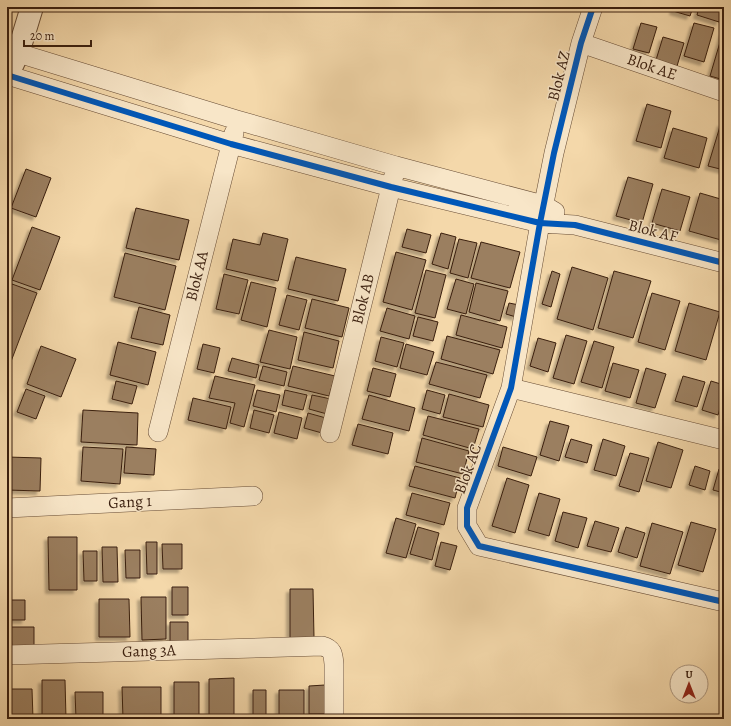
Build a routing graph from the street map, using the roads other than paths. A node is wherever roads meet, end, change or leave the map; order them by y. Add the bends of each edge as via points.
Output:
1 (32, 7) edge
2 (594, 7) edge
3 (581, 43) junction
4 (18, 53) junction
5 (7, 76) edge
6 (724, 92) edge
7 (237, 120) junction
8 (231, 144) junction
9 (554, 153) joint
10 (396, 166) junction
11 (391, 187) junction
12 (541, 214) junction
13 (724, 263) edge
14 (511, 388) junction
15 (158, 432) dead end
16 (330, 433) dead end
17 (724, 440) edge
18 (253, 496) dead end
19 (7, 508) edge
20 (724, 602) edge
21 (7, 655) edge
22 (334, 719) edge

1 - 4 street
2 - 3 street, Blok AZ
3 - 6 street, Blok AE
3 - 9 street, Blok AZ
4 - 5 street
4 - 7 street
5 - 8 street
7 - 8 street, Blok AA
7 - 10 street
8 - 11 street
8 - 15 street, Blok AA
9 - 12 street, Blok AC
10 - 11 street, Blok AB
10 - 12 street
11 - 12 street
11 - 16 street, Blok AB
12 - 13 street, Blok AF
12 - 14 street, Blok AC
14 - 17 street
14 - 20 street, Blok AC via 467,508 467,526 479,546
18 - 19 street, Gang 1
21 - 22 street, Gang 3A via 322,646 328,648 333,655

